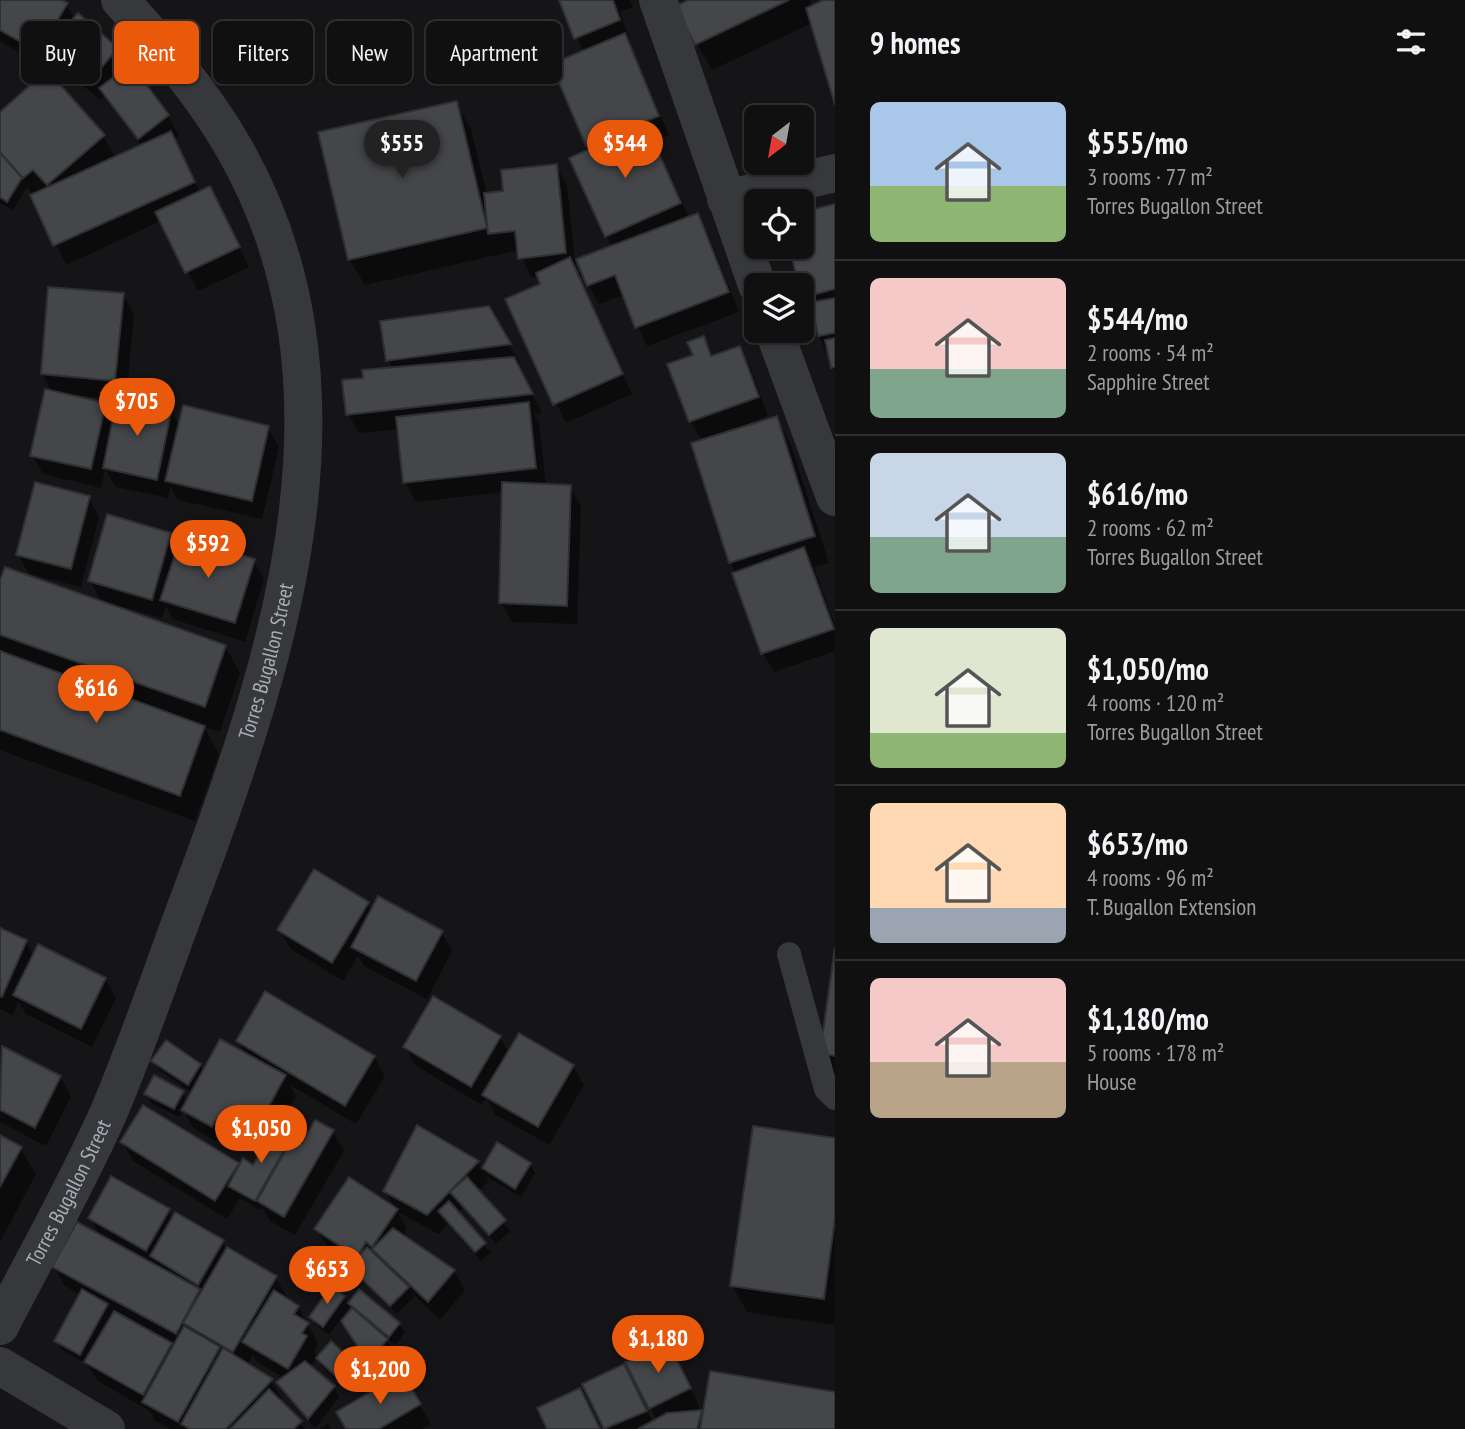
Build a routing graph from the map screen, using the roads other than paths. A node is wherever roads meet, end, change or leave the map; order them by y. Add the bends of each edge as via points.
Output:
1 (120, 0) edge
2 (658, 0) edge
3 (835, 173) edge
4 (726, 200) junction
5 (753, 273) edge
6 (778, 343) edge
7 (835, 497) edge
8 (789, 954) dead end
9 (835, 1098) edge
10 (0, 1326) edge
11 (0, 1366) edge
12 (106, 1429) edge

1 - 10 street, Torres Bugallon Street via 209,107 262,207 275,242 300,353 305,405 302,468 282,614 228,791 109,1110
2 - 4 street
3 - 4 street
4 - 5 street
6 - 7 street
8 - 9 lane via 826,1089
11 - 12 street

